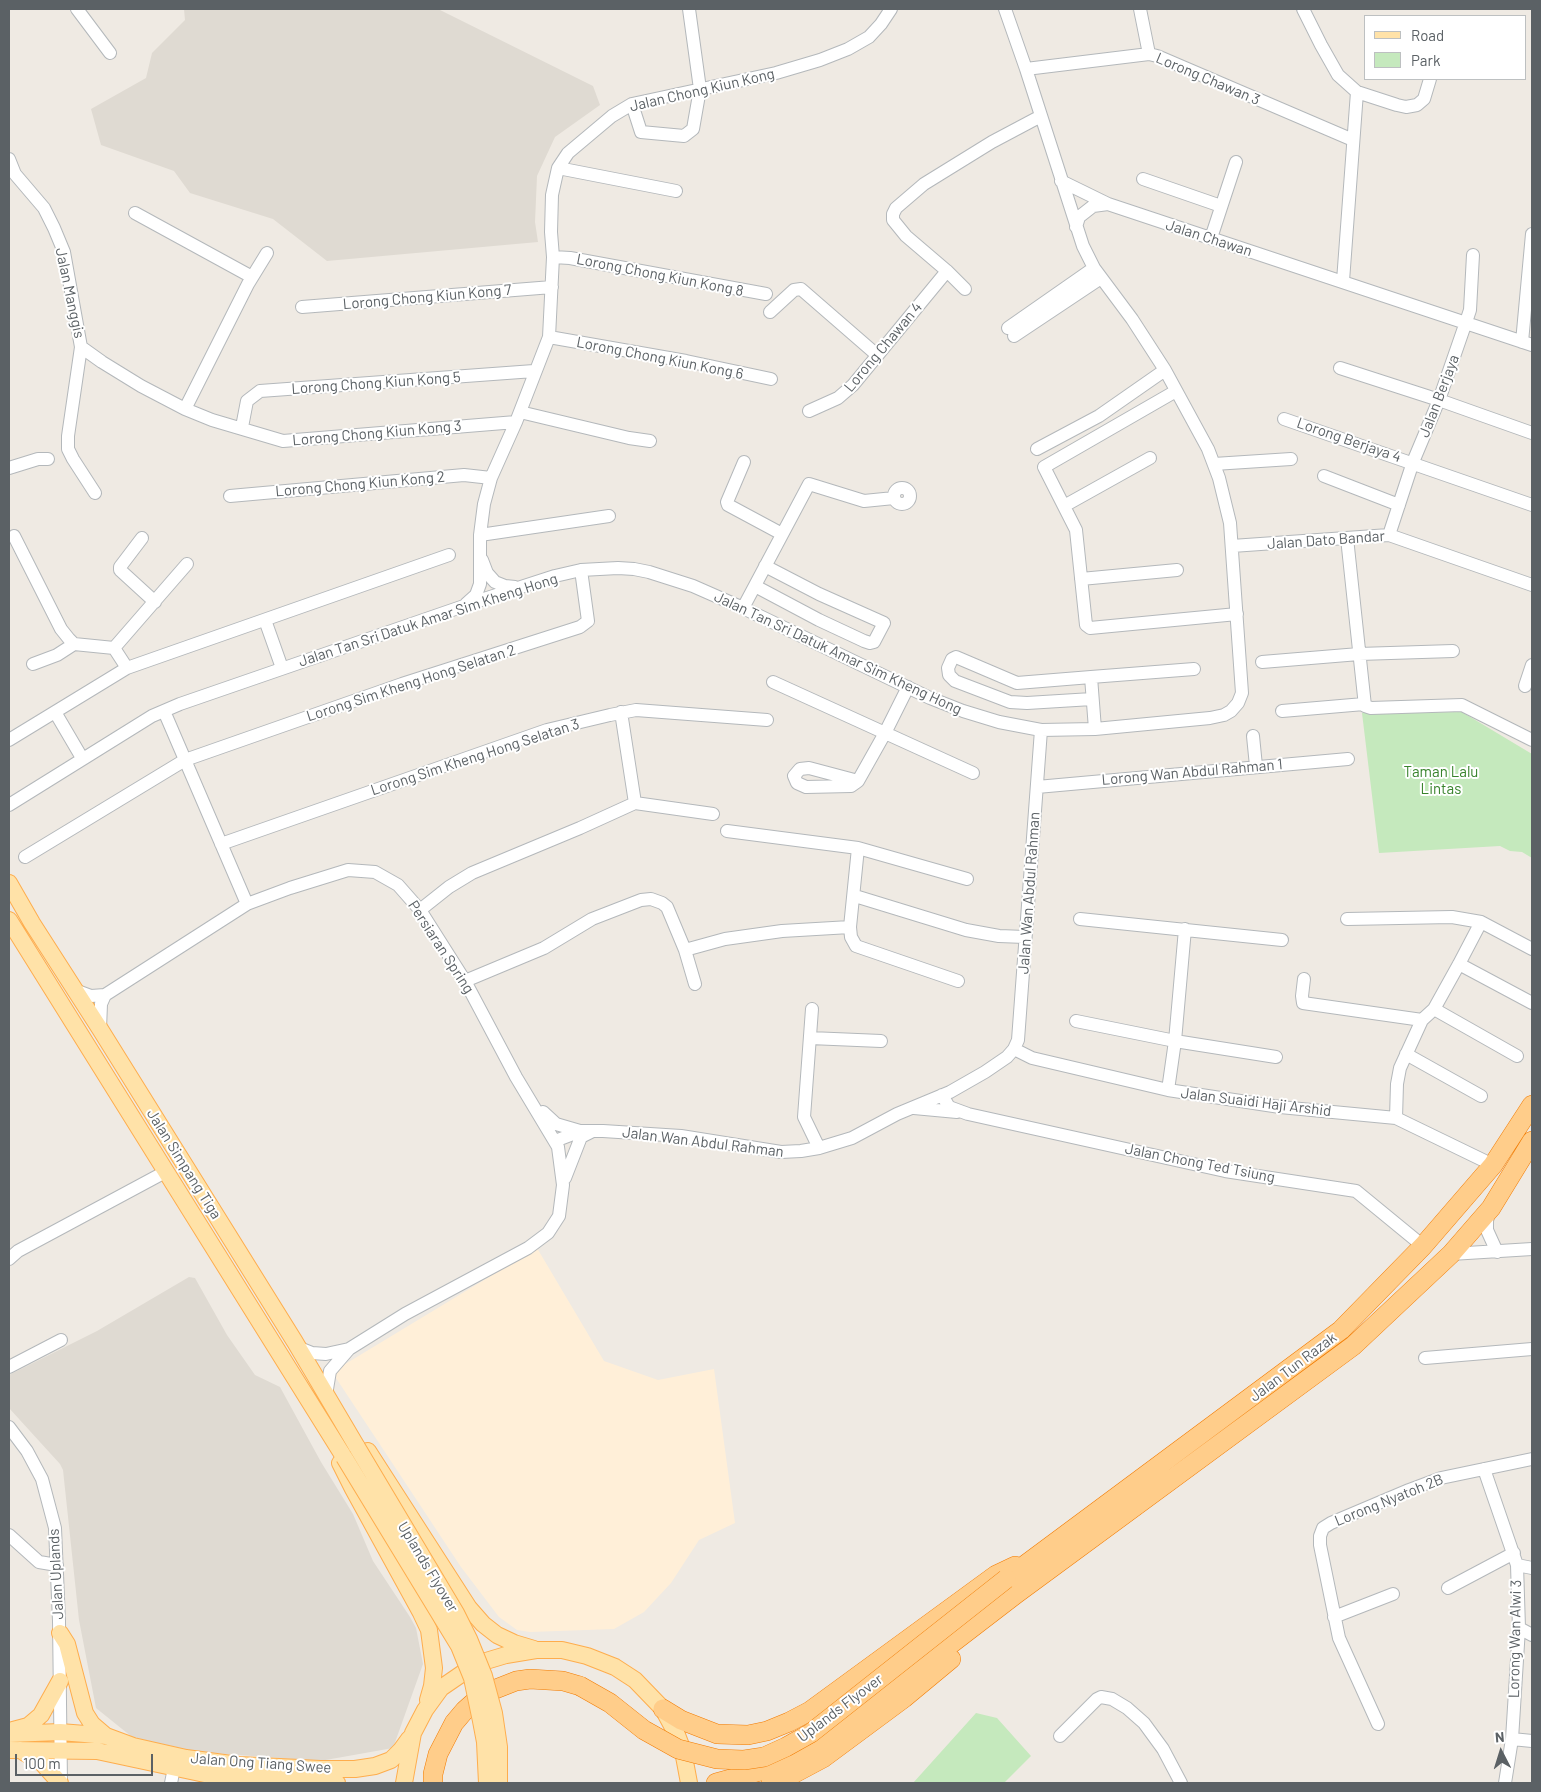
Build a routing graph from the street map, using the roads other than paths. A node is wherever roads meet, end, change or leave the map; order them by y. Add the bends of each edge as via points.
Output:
1 (77, 9) edge
2 (689, 9) edge
3 (891, 9) edge
4 (1005, 9) edge
5 (1140, 9) edge
6 (1303, 9) edge
7 (110, 53) dead end
8 (1149, 54) junction
9 (1026, 69) junction
10 (1430, 80) edge
11 (700, 89) junction
12 (1357, 92) junction
13 (632, 104) junction
14 (1041, 116) junction
15 (1353, 140) junction
16 (9, 159) edge
17 (1236, 162) dead end
18 (558, 168) junction
19 (1143, 179) dead end
20 (1061, 181) junction
21 (676, 191) dead end
22 (1108, 204) junction
23 (1222, 206) junction
24 (135, 213) dead end
25 (1076, 227) junction
26 (1532, 234) edge
27 (1211, 238) junction
28 (267, 253) dead end
29 (1474, 255) dead end
30 (553, 256) junction
31 (947, 271) junction
32 (1098, 273) junction
33 (252, 278) junction
34 (1343, 281) junction
35 (552, 287) junction
36 (965, 289) dead end
37 (766, 294) dead end
38 (302, 307) dead end
39 (770, 312) dead end
40 (1466, 322) junction
41 (1011, 332) dead end
42 (549, 337) junction
43 (1527, 344) edge
44 (81, 347) junction
45 (877, 355) junction
46 (1340, 368) dead end
47 (1165, 370) junction
48 (534, 371) junction
49 (770, 379) dead end
50 (1176, 391) junction
51 (1439, 400) junction
52 (185, 409) junction
53 (809, 411) dead end
54 (518, 417) junction
55 (1284, 419) dead end
56 (242, 427) junction
57 (1532, 433) edge
58 (650, 441) dead end
59 (1037, 449) dead end
60 (1150, 458) dead end
61 (1291, 458) dead end
62 (48, 459) dead end
63 (744, 462) dead end
64 (1413, 462) junction
65 (1214, 464) junction
66 (9, 468) edge
67 (1324, 476) dead end
68 (491, 478) junction
69 (95, 493) dead end
70 (230, 496) dead end
71 (894, 498) dead end
72 (1399, 505) junction
73 (1532, 505) edge
74 (1064, 506) junction
75 (609, 516) dead end
76 (782, 534) junction
77 (480, 535) junction
78 (1389, 535) junction
79 (14, 536) dead end
80 (142, 538) dead end
81 (1347, 538) junction
82 (1232, 546) junction
83 (450, 555) dead end
84 (480, 555) junction
85 (187, 564) dead end
86 (765, 566) junction
87 (581, 570) junction
88 (1177, 570) dead end
89 (1081, 579) junction
90 (1532, 585) edge
91 (755, 586) junction
92 (519, 587) junction
93 (155, 602) junction
94 (464, 606) junction
95 (743, 608) junction
96 (1237, 614) junction
97 (265, 620) junction
98 (74, 644) junction
99 (114, 648) junction
100 (1453, 651) dead end
101 (1359, 654) junction
102 (1262, 662) dead end
103 (33, 664) dead end
104 (1532, 665) edge
105 (127, 668) junction
106 (282, 668) junction
107 (1194, 670) dead end
108 (1091, 677) junction
109 (773, 682) dead end
110 (1525, 686) dead end
111 (908, 687) junction
112 (1092, 699) junction
113 (1364, 704) junction
114 (164, 711) junction
115 (1282, 711) dead end
116 (55, 712) junction
117 (621, 712) junction
118 (767, 720) dead end
119 (1095, 729) junction
120 (1041, 730) junction
121 (885, 733) junction
122 (1253, 736) dead end
123 (9, 740) edge
124 (1532, 740) edge
125 (82, 758) junction
126 (1348, 759) dead end
127 (185, 760) junction
128 (1256, 766) junction
129 (973, 773) dead end
130 (858, 781) dead end
131 (1037, 787) junction
132 (634, 802) junction
133 (9, 805) edge
134 (713, 814) dead end
135 (727, 831) dead end
136 (221, 844) junction
137 (858, 848) junction
138 (25, 857) dead end
139 (967, 879) dead end
140 (9, 883) edge
141 (855, 896) junction
142 (246, 904) junction
143 (420, 910) junction
144 (1080, 919) dead end
145 (1347, 919) dead end
146 (9, 921) edge
147 (1481, 922) junction
148 (850, 927) junction
149 (1185, 929) junction
150 (1025, 937) junction
151 (1282, 940) dead end
152 (685, 950) junction
153 (1532, 950) edge
154 (1460, 964) junction
155 (1304, 979) dead end
156 (958, 980) dead end
157 (465, 982) junction
158 (695, 984) dead end
159 (75, 990) junction
160 (105, 995) junction
161 (1532, 1003) edge
162 (812, 1009) dead end
163 (1434, 1009) junction
164 (1422, 1020) junction
165 (1076, 1022) dead end
166 (100, 1029) junction
167 (810, 1038) junction
168 (881, 1041) dead end
169 (1176, 1041) junction
170 (1014, 1049) junction
171 (1406, 1054) junction
172 (1517, 1056) dead end
173 (1276, 1057) dead end
174 (1168, 1090) junction
175 (946, 1093) junction
176 (1481, 1096) dead end
177 (531, 1100) junction
178 (1532, 1105) edge
179 (912, 1108) junction
180 (959, 1112) junction
181 (1396, 1118) junction
182 (587, 1131) junction
183 (1532, 1140) edge
184 (555, 1141) junction
185 (819, 1148) junction
186 (1493, 1165) junction
187 (167, 1171) junction
188 (563, 1186) junction
189 (1491, 1208) junction
190 (1423, 1246) junction
191 (1532, 1249) edge
192 (1496, 1252) junction
193 (1451, 1254) junction
194 (9, 1259) edge
195 (61, 1340) dead end
196 (295, 1342) junction
197 (349, 1349) junction
198 (1532, 1350) edge
199 (1425, 1358) dead end
200 (9, 1368) edge
201 (326, 1395) junction
202 (342, 1421) junction
203 (9, 1428) edge
204 (328, 1431) junction
205 (350, 1452) junction
206 (1532, 1459) edge
207 (1484, 1469) junction
208 (9, 1535) edge
209 (1515, 1559) junction
210 (1042, 1563) junction
211 (57, 1565) junction
212 (1532, 1568) edge
213 (1011, 1586) junction
214 (1448, 1588) dead end
215 (1393, 1594) dead end
216 (1334, 1617) junction
217 (1519, 1628) junction
218 (60, 1633) junction
219 (1532, 1635) edge
220 (536, 1650) junction
221 (60, 1681) junction
222 (663, 1709) junction
223 (425, 1710) junction
224 (1378, 1724) dead end
225 (9, 1732) edge
226 (60, 1732) junction
227 (413, 1733) junction
228 (106, 1736) junction
229 (1060, 1736) dead end
230 (1512, 1740) junction
231 (1532, 1741) edge
232 (15, 1750) edge
233 (60, 1750) junction
234 (172, 1776) edge
235 (61, 1783) edge
236 (337, 1783) edge
237 (404, 1783) edge
238 (433, 1783) edge
239 (487, 1783) edge
240 (499, 1783) edge
241 (688, 1783) edge
242 (716, 1783) edge
243 (772, 1783) edge
244 (1181, 1783) edge
245 (1505, 1783) edge

1 - 7 street
2 - 11 street
3 - 11 street, Jalan Chong Kiun Kong via 869,37 848,49 776,73
4 - 9 street
5 - 8 street
6 - 12 street via 1338,75
8 - 9 street, Lorong Chawan 3
8 - 15 street, Lorong Chawan 3
9 - 14 street
10 - 12 street via 1424,99 1417,105 1397,105
11 - 13 street, Jalan Chong Kiun Kong
11 - 13 street via 693,129 684,136 641,132
12 - 15 street
13 - 18 street, Jalan Chong Kiun Kong via 590,133 568,153
14 - 20 street
14 - 31 street via 924,184 896,208 893,220 906,236
15 - 34 street
16 - 44 street, Jalan Manggis via 15,174 44,208 64,252
17 - 23 street
18 - 21 street
18 - 30 street, Jalan Chong Kiun Kong via 552,195
19 - 23 street
20 - 22 street, Jalan Chawan
20 - 25 street, Jalan Tan Sri Datuk Amar Sim Kheng Hong
22 - 25 street via 1093,206 1079,217
22 - 27 street, Jalan Chawan
23 - 27 street
24 - 33 street
25 - 32 street, Jalan Tan Sri Datuk Amar Sim Kheng Hong
26 - 43 street
27 - 34 street, Jalan Chawan
28 - 33 street
29 - 40 street, Jalan Berjaya via 1470,310
30 - 35 street, Jalan Chong Kiun Kong
30 - 37 street, Lorong Chong Kiun Kong 8
31 - 36 street
31 - 45 street, Lorong Chawan 4
32 - 41 street
32 - 47 street, Jalan Tan Sri Datuk Amar Sim Kheng Hong
33 - 52 street
34 - 40 street, Jalan Chawan
35 - 38 street, Lorong Chong Kiun Kong 7
35 - 42 street, Jalan Chong Kiun Kong
39 - 45 street via 794,290 801,289
40 - 43 street, Jalan Chawan
40 - 51 street, Jalan Berjaya
42 - 48 street, Jalan Chong Kiun Kong
42 - 49 street, Lorong Chong Kiun Kong 6
44 - 52 street, Lorong Chong Kiun Kong 3 via 141,386
44 - 69 street, Jalan Manggis via 68,449
45 - 53 street, Lorong Chawan 4 via 844,394
46 - 51 street
47 - 50 street, Jalan Tan Sri Datuk Amar Sim Kheng Hong
47 - 59 street via 1099,416
48 - 54 street, Jalan Chong Kiun Kong
48 - 56 street, Lorong Chong Kiun Kong 5 via 260,391 247,401
50 - 65 street, Jalan Tan Sri Datuk Amar Sim Kheng Hong
50 - 74 street via 1044,467
51 - 57 street
51 - 64 street, Jalan Berjaya
52 - 56 street, Lorong Chong Kiun Kong 3
54 - 56 street, Lorong Chong Kiun Kong 3 via 283,441
54 - 58 street, Lorong Chong Kiun Kong 3
54 - 68 street, Jalan Chong Kiun Kong
55 - 64 street, Lorong Berjaya 4
60 - 74 street
61 - 65 street
62 - 66 street
63 - 76 street via 728,505
64 - 72 street, Jalan Berjaya
64 - 73 street, Lorong Berjaya 4
65 - 82 street, Jalan Tan Sri Datuk Amar Sim Kheng Hong via 1230,523
67 - 72 street
68 - 70 street, Lorong Chong Kiun Kong 2 via 464,475
68 - 77 street, Jalan Chong Kiun Kong
71 - 76 street via 864,501 809,484
72 - 78 street, Jalan Berjaya
74 - 89 street via 1076,530
75 - 77 street
76 - 86 street
77 - 84 street, Jalan Chong Kiun Kong
78 - 81 street, Jalan Dato Bandar
78 - 90 street, Jalan Dato Bandar
79 - 98 street via 61,629
80 - 93 street via 120,570
81 - 82 street, Jalan Dato Bandar
81 - 101 street
82 - 96 street, Jalan Tan Sri Datuk Amar Sim Kheng Hong
83 - 97 street
84 - 92 street, Jalan Chong Kiun Kong via 487,573 495,582
84 - 94 street, Jalan Chong Kiun Kong via 480,584 476,595
85 - 93 street
86 - 91 street
86 - 91 street via 884,623 874,642 864,642
87 - 92 street, Jalan Tan Sri Datuk Amar Sim Kheng Hong
87 - 95 street, Jalan Tan Sri Datuk Amar Sim Kheng Hong via 618,568 650,572
87 - 127 street, Lorong Sim Kheng Hong Selatan 2 via 588,621 580,628 402,684
88 - 89 street
89 - 96 street via 1085,620 1090,628
91 - 95 street
92 - 94 street, Jalan Tan Sri Datuk Amar Sim Kheng Hong
93 - 99 street
94 - 106 street, Jalan Tan Sri Datuk Amar Sim Kheng Hong
95 - 111 street, Jalan Tan Sri Datuk Amar Sim Kheng Hong
96 - 119 street, Jalan Tan Sri Datuk Amar Sim Kheng Hong via 1242,693 1231,711 1210,718
97 - 105 street
97 - 106 street
98 - 99 street
98 - 103 street
99 - 105 street
100 - 101 street
101 - 102 street
101 - 113 street
104 - 110 street
105 - 116 street
106 - 114 street, Jalan Tan Sri Datuk Amar Sim Kheng Hong
107 - 108 street
108 - 112 street
108 - 112 street via 1017,683 956,657 948,668 949,675 955,680 1010,702
109 - 121 street
111 - 120 street, Jalan Tan Sri Datuk Amar Sim Kheng Hong via 963,711
111 - 121 street
112 - 119 street
113 - 115 street
113 - 124 street via 1371,708 1462,705
114 - 125 street, Jalan Tan Sri Datuk Amar Sim Kheng Hong
114 - 127 street
116 - 123 street
116 - 125 street
117 - 118 street, Lorong Sim Kheng Hong Selatan 3 via 636,710
117 - 132 street
117 - 136 street, Lorong Sim Kheng Hong Selatan 3 via 547,730
119 - 120 street, Jalan Tan Sri Datuk Amar Sim Kheng Hong
120 - 131 street, Jalan Wan Abdul Rahman
121 - 129 street
121 - 130 street
122 - 128 street
125 - 133 street, Jalan Tan Sri Datuk Amar Sim Kheng Hong
126 - 128 street, Lorong Wan Abdul Rahman 1
127 - 136 street
127 - 138 street
128 - 131 street, Lorong Wan Abdul Rahman 1
131 - 150 street, Jalan Wan Abdul Rahman
132 - 134 street
132 - 143 street via 472,873
135 - 137 street
136 - 142 street
137 - 139 street
137 - 141 street
140 - 159 main road, Jalan Simpang Tiga
141 - 148 street
141 - 150 street via 966,930
142 - 143 street, Persiaran Spring via 329,874 355,870 386,877 398,885
142 - 160 street, Persiaran Spring
143 - 157 street, Persiaran Spring
144 - 149 street
145 - 147 street via 1452,917
146 - 187 main road, Jalan Simpang Tiga
147 - 153 street
147 - 154 street
148 - 152 street via 725,939
148 - 156 street via 856,946
149 - 151 street
149 - 169 street
150 - 170 street, Jalan Wan Abdul Rahman via 1018,1040
152 - 157 street via 667,907 651,900 641,900 592,919 544,948
152 - 158 street
154 - 161 street
154 - 163 street
155 - 164 street via 1303,1003
157 - 177 street, Persiaran Spring
159 - 160 street via 91,996
159 - 166 main road, Jalan Simpang Tiga
160 - 166 street via 101,1004
162 - 167 street
163 - 164 street
163 - 172 street
164 - 171 street
165 - 169 street
166 - 196 main road, Jalan Simpang Tiga
167 - 168 street
167 - 185 street via 804,1118
169 - 173 street
169 - 174 street
170 - 174 street, Jalan Suaidi Haji Arshid via 1032,1058
170 - 175 street, Jalan Wan Abdul Rahman via 985,1072
171 - 176 street
171 - 181 street via 1397,1084
174 - 181 street, Jalan Suaidi Haji Arshid via 1280,1107
175 - 179 street, Jalan Wan Abdul Rahman
175 - 180 street
177 - 182 street via 556,1124
177 - 184 street, Persiaran Spring
178 - 186 highway, Jalan Tun Razak
179 - 180 street, Jalan Chong Ted Tsiung
179 - 185 street, Jalan Wan Abdul Rahman via 852,1138
180 - 190 street, Jalan Chong Ted Tsiung via 1225,1171 1356,1191
181 - 186 street, Jalan Suaidi Haji Arshid
182 - 184 street, Jalan Wan Abdul Rahman
182 - 185 street, Jalan Wan Abdul Rahman via 681,1136 782,1152
182 - 188 street via 576,1148
183 - 189 highway, Jalan Tun Razak
184 - 188 street via 561,1158
186 - 190 highway, Jalan Tun Razak
187 - 194 street via 18,1251
187 - 204 main road, Jalan Simpang Tiga
188 - 197 street via 559,1216 535,1243 405,1314
189 - 192 street via 1487,1230
189 - 193 highway, Jalan Tun Razak
190 - 210 highway, Jalan Tun Razak via 1341,1330
191 - 192 street
192 - 193 street
193 - 210 highway, Jalan Tun Razak via 1353,1346
195 - 200 street
196 - 197 street via 312,1353
196 - 201 main road, Jalan Simpang Tiga
197 - 201 street via 330,1371
198 - 199 street
201 - 202 main road, Jalan Simpang Tiga
202 - 205 main road, Jalan Simpang Tiga
202 - 220 main road via 363,1444 469,1608 497,1635
203 - 211 street, Jalan Uplands via 27,1451 47,1493 55,1528
204 - 205 main road, Jalan Simpang Tiga
204 - 223 main road via 353,1489 429,1630 434,1668
205 - 239 main road, Uplands Flyover, bridge via 443,1618 472,1678 485,1742
205 - 240 main road, Uplands Flyover, bridge via 456,1613 469,1639 494,1713 499,1747
206 - 207 street, Lorong Nyatoh 2B
207 - 209 street, Lorong Wan Alwi 3
207 - 216 street, Lorong Nyatoh 2B via 1441,1478 1323,1528 1320,1545
208 - 211 street via 39,1562
209 - 212 street
209 - 214 street
209 - 217 street, Lorong Wan Alwi 3
210 - 213 highway, Jalan Tun Razak
210 - 222 highway via 996,1575 810,1711 767,1731 718,1734 681,1720
210 - 243 highway via 1022,1601 904,1698 823,1758
211 - 218 street, Jalan Uplands
213 - 238 highway, Uplands Flyover, bridge via 811,1733 764,1756 744,1760 717,1759 678,1748 644,1730 610,1703 580,1686 563,1681 530,1679 483,1694 465,1710 454,1723 438,1754
213 - 242 highway, Uplands Flyover via 818,1746 775,1768
215 - 216 street
216 - 224 street via 1339,1638
217 - 219 street
217 - 230 street, Lorong Wan Alwi 3
218 - 221 street, Jalan Uplands
218 - 228 main road via 67,1644 85,1713
220 - 222 main road via 562,1650 615,1668 635,1680
220 - 223 main road via 476,1664 441,1688
221 - 225 main road via 41,1715 28,1726
221 - 226 street, Jalan Uplands
222 - 241 main road via 683,1751
223 - 227 main road
225 - 226 main road, Jalan Ong Tiang Swee
226 - 228 main road, Jalan Ong Tiang Swee
226 - 233 street, Jalan Uplands
227 - 228 main road, Jalan Ong Tiang Swee via 391,1760 355,1769 239,1765 186,1758
227 - 237 main road
229 - 244 street via 1096,1700 1112,1699 1144,1723 1163,1749
230 - 231 street
230 - 245 street, Lorong Wan Alwi 3
232 - 233 main road, Jalan Ong Tiang Swee
232 - 235 main road via 42,1763
233 - 234 main road, Jalan Ong Tiang Swee via 106,1752
233 - 235 street, Jalan Uplands
234 - 236 main road, Jalan Ong Tiang Swee

